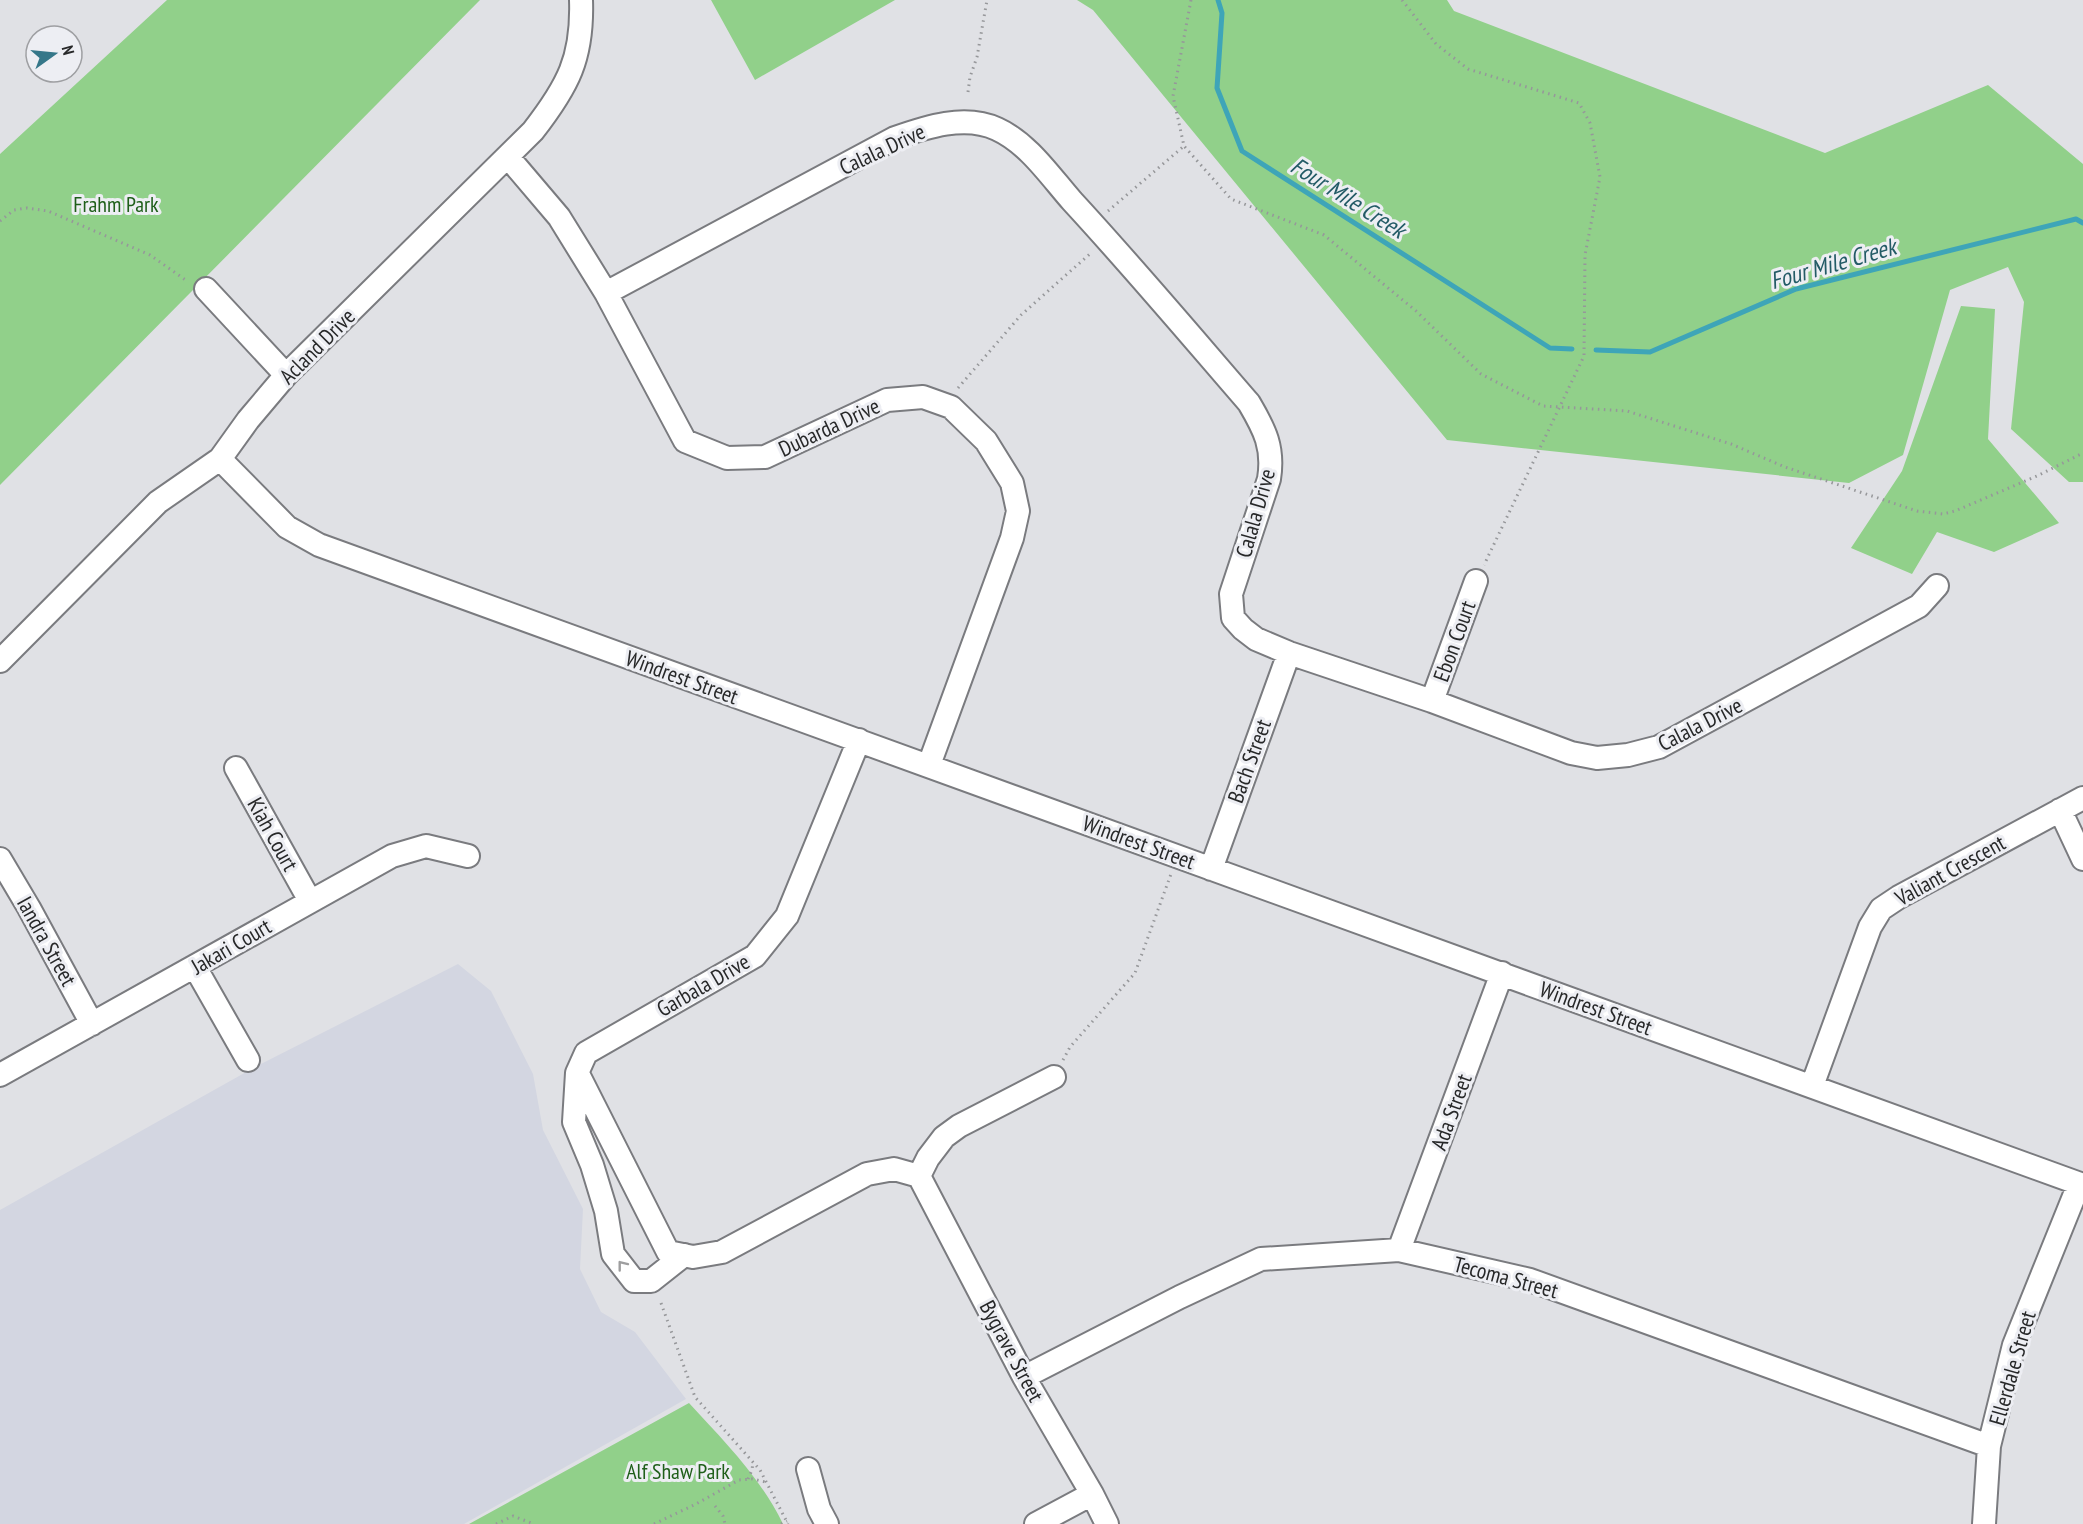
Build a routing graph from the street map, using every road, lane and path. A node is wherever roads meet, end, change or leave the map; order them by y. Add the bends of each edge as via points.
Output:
1 (581, 0) edge
2 (987, 0) edge
3 (1191, 0) edge
4 (1402, 0) edge
5 (968, 92) dead end
6 (1184, 146) junction
7 (508, 157) junction
8 (1105, 214) dead end
9 (0, 221) edge
10 (1106, 238) junction
11 (206, 289) joint
12 (606, 294) junction
13 (286, 375) junction
14 (955, 391) dead end
15 (1559, 408) junction
16 (2083, 453) edge
17 (220, 459) junction
18 (1476, 581) joint
19 (1937, 586) dead end
20 (1288, 653) junction
21 (0, 661) edge
22 (1432, 701) junction
23 (859, 741) junction
24 (929, 765) junction
25 (236, 768) dead end
26 (2083, 798) edge
27 (2060, 810) junction
28 (468, 856) dead end
29 (0, 859) edge
30 (2083, 860) edge
31 (1211, 869) junction
32 (1171, 872) dead end
33 (310, 901) junction
34 (195, 967) junction
35 (1502, 974) junction
36 (92, 1024) junction
37 (248, 1060) dead end
38 (577, 1073) junction
39 (0, 1075) edge
40 (1054, 1077) joint
41 (1812, 1086) junction
42 (920, 1176) junction
43 (2081, 1184) edge
44 (1399, 1250) junction
45 (684, 1255) junction
46 (661, 1303) dead end
47 (1024, 1377) junction
48 (1989, 1446) junction
49 (753, 1462) junction
50 (808, 1469) dead end
51 (748, 1479) junction
52 (766, 1482) junction
53 (1092, 1494) junction
54 (784, 1504) dead end
55 (715, 1506) dead end
56 (780, 1508) junction
57 (788, 1522) edge
58 (496, 1524) edge
59 (534, 1524) edge
60 (654, 1524) edge
61 (725, 1524) edge
62 (781, 1524) edge
63 (827, 1524) edge
64 (1036, 1524) edge
65 (1107, 1524) edge
66 (1984, 1524) edge

1 - 7 street, Acland Drive via 582,25 569,78 555,103
2 - 5 path
3 - 6 path via 1173,96
4 - 15 path via 1436,44 1468,69 1579,103 1590,123 1600,177 1585,255 1584,356
6 - 8 path
6 - 15 path via 1231,199 1324,235 1416,311 1481,374 1544,406
7 - 12 street, Dubarda Drive via 559,217
7 - 13 street, Acland Drive
9 - 11 path via 14,210 48,211 150,255 181,279
10 - 12 street, Calala Drive via 1017,141 995,128 966,122 930,126 895,138
10 - 14 path via 1021,315
10 - 20 street, Calala Drive via 1249,403 1261,422 1272,462 1231,594 1233,618 1256,639
11 - 13 street
12 - 24 street, Dubarda Drive via 686,441 727,458 765,457 887,400 923,397 951,407 986,441 1012,483 1018,511 1012,538
13 - 17 street, Acland Drive
15 - 16 path via 1627,411 1731,444 1870,496 1917,511 1943,514
15 - 18 path
17 - 21 street, Acland Drive via 158,502
17 - 23 street, Windrest Street via 287,527 319,545
18 - 22 street, Ebon Court
19 - 22 street, Calala Drive via 1919,606 1659,747 1628,755 1597,758 1571,753
20 - 22 street, Calala Drive
20 - 31 street, Bach Street
23 - 24 street, Windrest Street
23 - 38 street, Garbala Drive via 787,916 755,956 586,1053
24 - 31 street, Windrest Street
25 - 33 street, Kiah Court
26 - 27 street, Valiant Crescent
27 - 30 street
27 - 41 street, Valiant Crescent via 1881,909 1870,927
28 - 33 street, Jakari Court via 426,846 414,849 392,856
29 - 36 street, Iandra Street
31 - 35 street, Windrest Street
32 - 40 path via 1135,973 1070,1047
33 - 34 street, Jakari Court
34 - 36 street, Jakari Court
34 - 37 street
35 - 41 street, Windrest Street
35 - 44 street, Ada Street
36 - 39 street, Jakari Court
38 - 45 street via 668,1252
45 -> 38 street via 651,1281 634,1281 613,1254 606,1212 574,1122
40 - 42 street via 958,1126 928,1158
41 - 43 street, Windrest Street
42 - 45 street via 894,1169 867,1174 722,1252
42 - 47 street, Bygrave Street
43 - 48 street, Ellerdale Street via 2014,1345
44 - 47 street, Tecoma Street via 1261,1259
44 - 48 street, Tecoma Street via 1530,1280
46 - 49 path via 695,1398
47 - 53 street, Bygrave Street
48 - 66 street, Ellerdale Street
49 - 51 path
49 - 52 path
50 - 63 street
51 - 52 path
51 - 60 path via 728,1485
52 - 56 path
53 - 64 street
53 - 65 street, Bygrave Street
54 - 56 path
55 - 61 path
56 - 57 path
57 - 62 path
58 - 59 path via 513,1516

